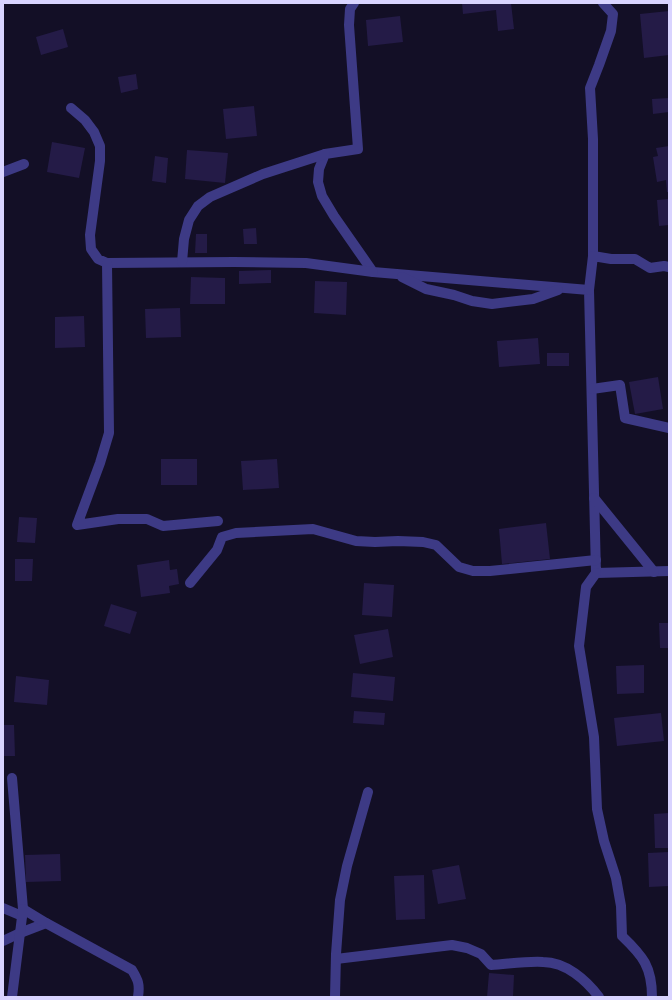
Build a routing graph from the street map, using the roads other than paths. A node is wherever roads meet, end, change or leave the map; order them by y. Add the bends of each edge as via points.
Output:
1 (354, 3) edge
2 (603, 3) edge
3 (71, 108) dead end
4 (326, 154) junction
5 (24, 164) dead end
6 (3, 172) edge
7 (593, 256) junction
8 (182, 262) junction
9 (107, 263) junction
10 (669, 267) edge
11 (372, 272) junction
12 (396, 274) junction
13 (562, 288) junction
14 (589, 290) junction
15 (592, 389) junction
16 (669, 428) edge
17 (594, 498) junction
18 (218, 521) dead end
19 (596, 560) junction
20 (669, 571) edge
21 (654, 572) junction
22 (596, 573) junction
23 (190, 583) dead end
24 (12, 778) dead end
25 (368, 792) dead end
26 (3, 908) edge
27 (22, 913) junction
28 (46, 924) junction
29 (20, 933) junction
30 (3, 940) edge
31 (336, 959) junction
32 (12, 997) edge
33 (138, 997) edge
34 (336, 997) edge
35 (599, 997) edge
36 (652, 997) edge

1 - 4 street via 350,9 349,25 358,149
2 - 7 street via 613,14 611,31 590,88 593,139
3 - 9 street via 85,120 100,146 90,235 91,249 98,259
4 - 8 street via 263,174 210,197 198,206 189,220
4 - 11 street via 319,169 318,182 322,196
5 - 6 street
7 - 10 street via 635,259 650,268
7 - 14 street
8 - 9 street
8 - 11 street via 306,263
9 - 18 street via 109,433 77,525 118,519 147,519 163,526
11 - 12 street
12 - 13 street
12 - 13 street via 426,289 492,304 533,299
13 - 14 street
14 - 15 street
15 - 16 street via 620,385 625,418
15 - 17 street
17 - 19 street
17 - 21 street
19 - 22 street
19 - 23 street via 473,571 459,567 436,545 423,542 356,541 313,530 236,533 222,537 217,550
20 - 21 street
21 - 22 street
22 - 36 street via 586,587 579,646 594,738 597,809 616,878 622,936 636,949 646,964 652,984
24 - 27 street
25 - 31 street via 340,900
26 - 27 street
27 - 28 street
27 - 29 street
28 - 29 street
28 - 33 street via 132,970 138,980
29 - 30 street
29 - 32 street
31 - 34 street
31 - 35 street via 452,945 481,954 491,965 544,962 561,965 578,975

